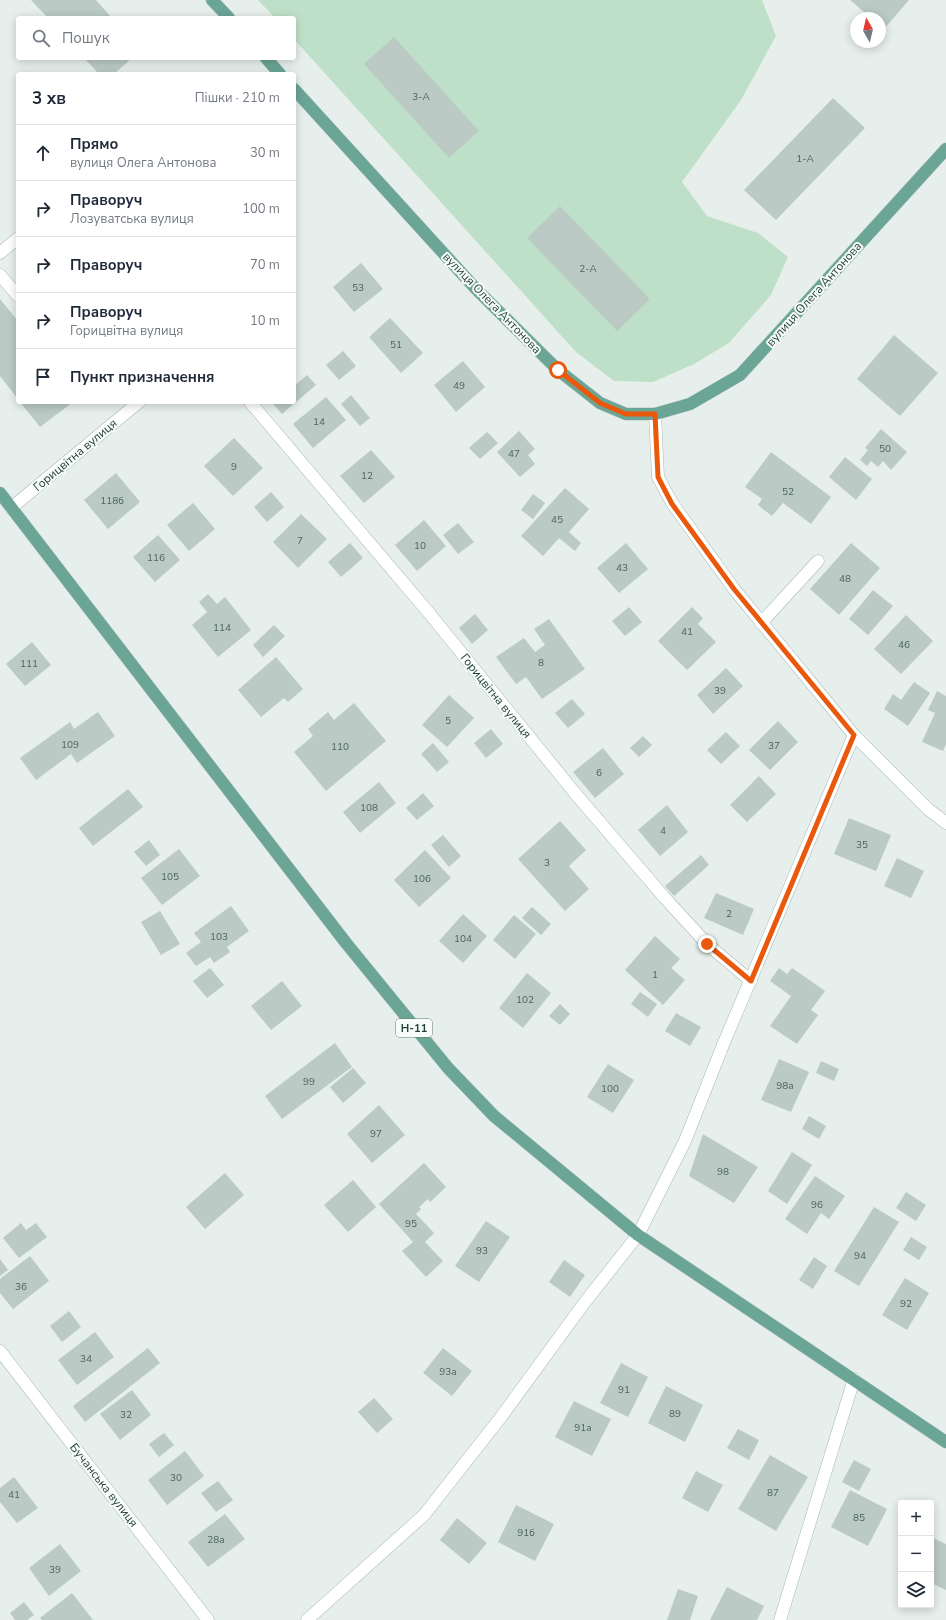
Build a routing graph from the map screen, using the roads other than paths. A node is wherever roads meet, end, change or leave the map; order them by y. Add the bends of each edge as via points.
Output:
1 (212, 0) edge
2 (227, 16) edge
3 (268, 60) edge
4 (278, 72) edge
5 (296, 91) edge
6 (946, 149) edge
7 (16, 240) edge
8 (0, 253) edge
9 (0, 275) edge
10 (16, 294) edge
11 (137, 404) edge
12 (252, 404) edge
13 (655, 414) junction
14 (0, 493) edge
15 (11, 508) junction
16 (818, 561) dead end
17 (761, 623) junction
18 (854, 735) junction
19 (946, 823) edge
20 (751, 981) junction
21 (638, 1235) junction
22 (0, 1351) edge
23 (854, 1379) junction
24 (946, 1442) edge
25 (208, 1620) edge
26 (308, 1620) edge
27 (780, 1620) edge

1 - 2 main road
3 - 4 main road
5 - 13 main road, вулиця Олега Антонова via 476,289 558,370 600,403 626,414
6 - 13 main road, вулиця Олега Антонова via 740,375 690,404
7 - 8 street
9 - 10 street
11 - 15 street, Горицвітна вулиця
12 - 20 street, Горицвітна вулиця via 664,897 707,944
13 - 17 street via 658,477 672,504
14 - 15 main road, Н-11
15 - 21 main road, Н-11 via 346,943 448,1068 494,1116
16 - 17 street
17 - 18 street
18 - 19 street via 928,809
18 - 20 street
20 - 21 street via 685,1141
21 - 23 main road, Н-11
21 - 26 street via 424,1515
22 - 25 street, Бучанська вулиця
23 - 24 main road, Н-11
23 - 27 street

